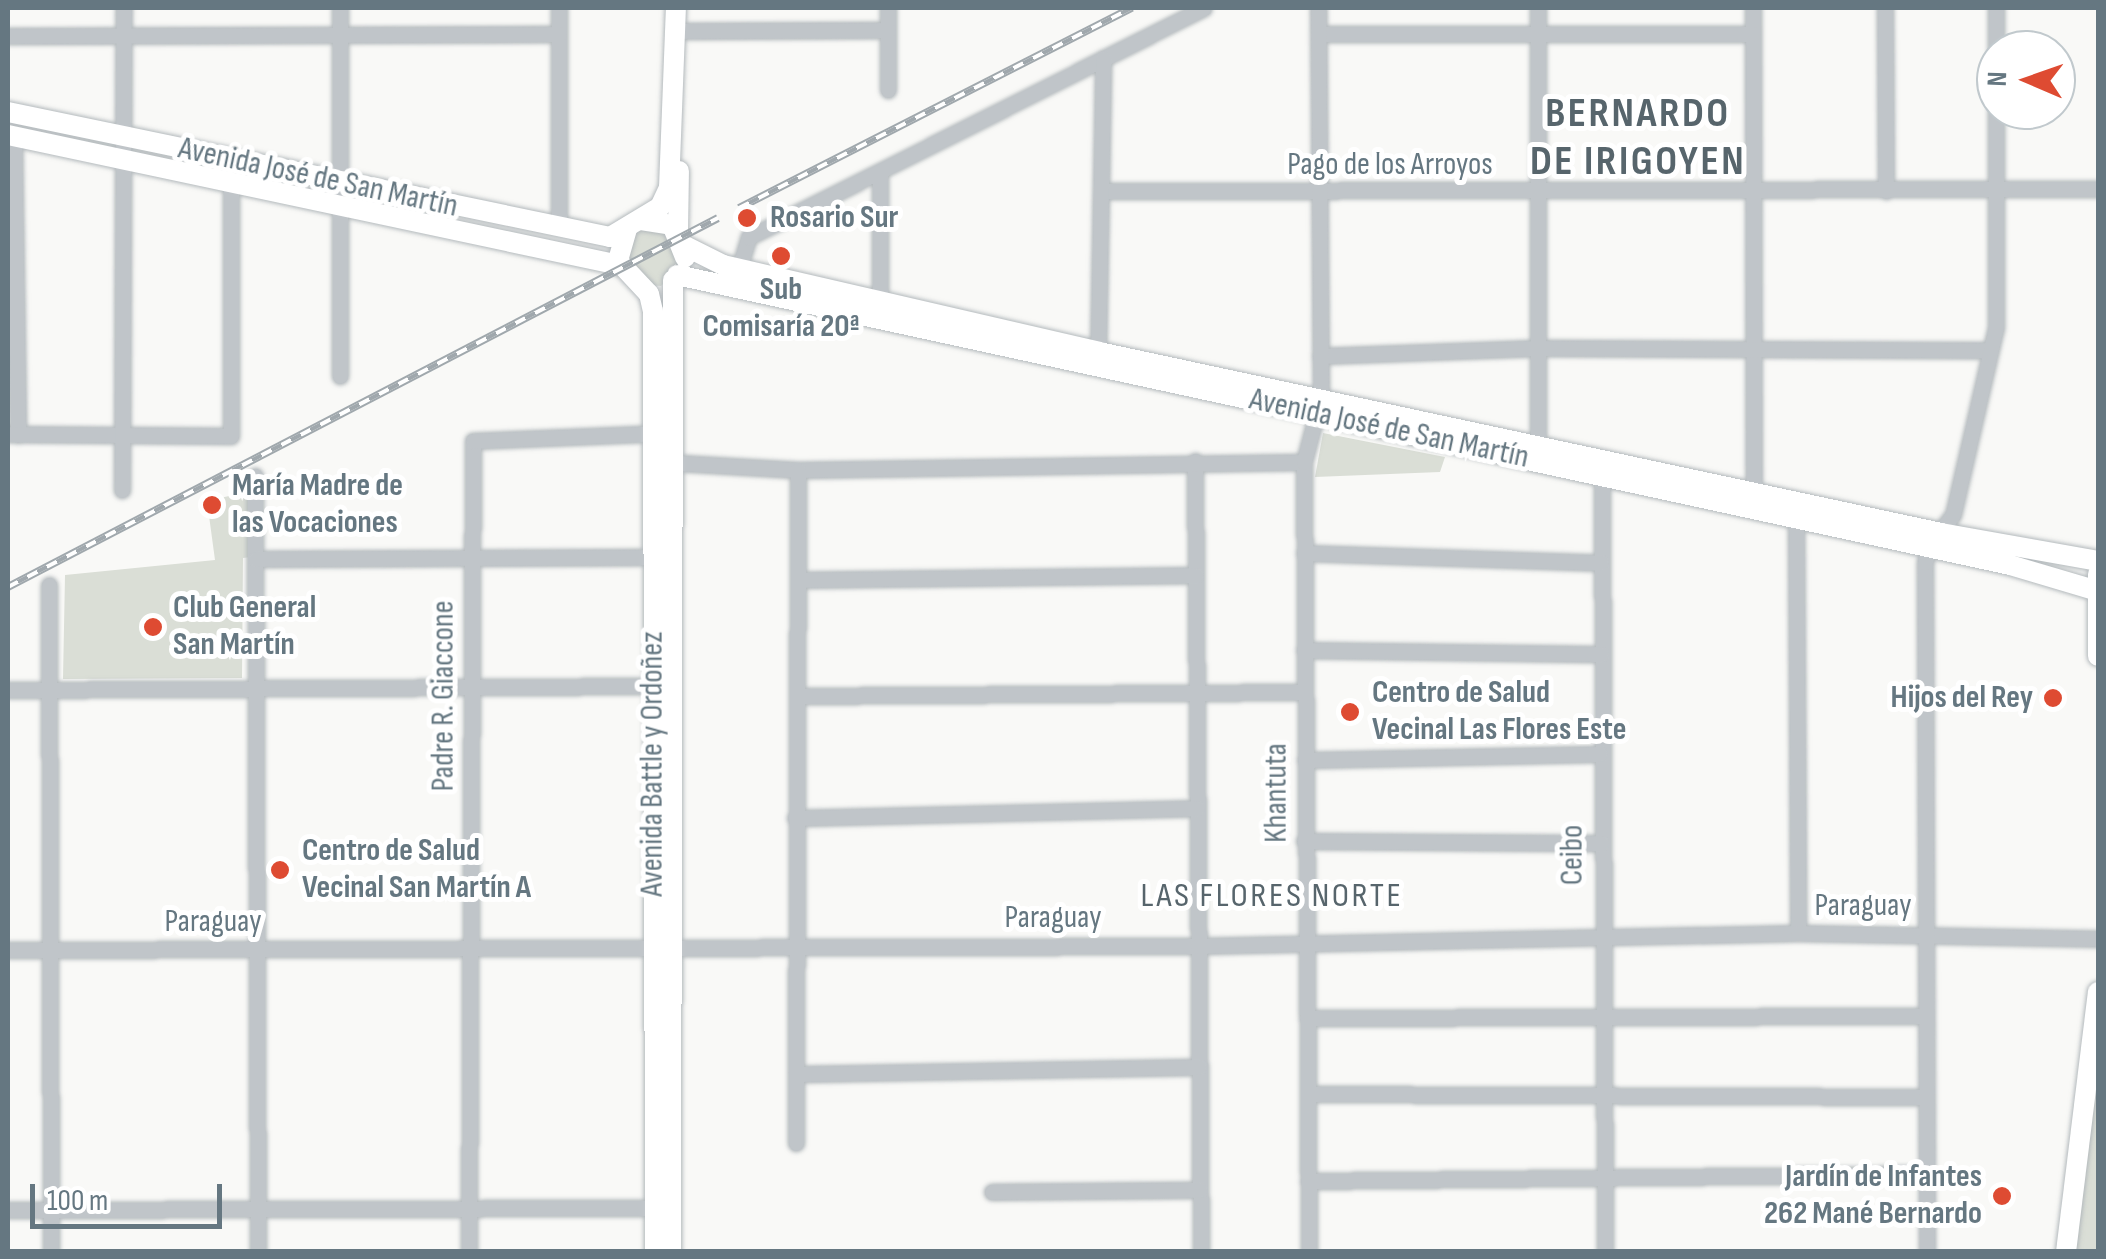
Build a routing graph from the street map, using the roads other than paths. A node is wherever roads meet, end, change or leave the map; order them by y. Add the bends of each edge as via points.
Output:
1 (124, 8) edge
2 (340, 8) edge
3 (558, 8) edge
4 (676, 8) edge
5 (888, 8) edge
6 (1204, 8) edge
7 (1318, 8) edge
8 (1538, 8) edge
9 (1753, 8) edge
10 (1885, 8) edge
11 (1996, 8) edge
12 (888, 30) junction
13 (676, 31) junction
14 (1538, 33) junction
15 (124, 34) junction
16 (340, 34) junction
17 (559, 34) junction
18 (1318, 34) junction
19 (1753, 34) junction
20 (8, 36) edge
21 (1102, 58) junction
22 (888, 90) dead end
23 (8, 112) edge
24 (675, 115) junction
25 (11, 136) edge
26 (124, 138) junction
27 (124, 160) junction
28 (880, 174) junction
29 (342, 184) junction
30 (232, 185) junction
31 (2098, 189) edge
32 (1996, 190) junction
33 (1102, 191) junction
34 (1318, 192) junction
35 (1538, 192) junction
36 (1886, 192) junction
37 (1754, 194) junction
38 (341, 208) junction
39 (634, 224) junction
40 (558, 226) junction
41 (682, 239) junction
42 (619, 265) junction
43 (740, 269) junction
44 (675, 277) junction
45 (636, 284) junction
46 (880, 310) junction
47 (1538, 348) junction
48 (1754, 348) junction
49 (1990, 350) junction
50 (1320, 356) junction
51 (1098, 360) junction
52 (340, 376) dead end
53 (1320, 404) junction
54 (13, 434) edge
55 (661, 434) junction
56 (123, 436) junction
57 (1538, 452) junction
58 (1195, 461) junction
59 (661, 462) junction
60 (1304, 462) junction
61 (1602, 467) junction
62 (798, 470) junction
63 (255, 476) dead end
64 (122, 490) dead end
65 (1754, 492) junction
66 (1796, 510) junction
67 (1935, 540) junction
68 (1304, 553) junction
69 (654, 557) junction
70 (256, 558) junction
71 (473, 558) junction
72 (2098, 561) edge
73 (1602, 563) junction
74 (1196, 574) junction
75 (798, 580) junction
76 (49, 585) dead end
77 (2098, 585) edge
78 (1304, 650) junction
79 (1601, 654) junction
80 (2098, 656) edge
81 (661, 686) junction
82 (472, 687) junction
83 (256, 689) junction
84 (8, 690) edge
85 (50, 690) junction
86 (1197, 691) junction
87 (1304, 692) junction
88 (797, 696) junction
89 (1600, 754) junction
90 (1304, 760) junction
91 (1198, 808) junction
92 (795, 818) junction
93 (1304, 841) junction
94 (1600, 843) junction
95 (1798, 933) junction
96 (1923, 934) junction
97 (1600, 938) junction
98 (2098, 939) edge
99 (1304, 944) junction
100 (795, 946) junction
101 (1198, 946) junction
102 (470, 949) junction
103 (661, 949) junction
104 (8, 950) edge
105 (50, 950) junction
106 (257, 950) junction
107 (2098, 992) edge
108 (1924, 1016) junction
109 (1602, 1017) junction
110 (1308, 1018) junction
111 (1199, 1068) junction
112 (796, 1074) junction
113 (1308, 1094) junction
114 (1602, 1096) junction
115 (1925, 1098) junction
116 (796, 1143) dead end
117 (1926, 1174) junction
118 (1604, 1178) junction
119 (1308, 1181) junction
120 (1200, 1190) junction
121 (992, 1192) dead end
122 (469, 1208) junction
123 (663, 1208) junction
124 (258, 1209) junction
125 (8, 1210) edge
126 (50, 1210) junction
127 (50, 1252) edge
128 (258, 1252) edge
129 (469, 1252) edge
130 (655, 1252) edge
131 (671, 1252) edge
132 (1201, 1252) edge
133 (1309, 1252) edge
134 (1605, 1252) edge
135 (1927, 1252) edge
136 (2066, 1252) edge

1 - 15 street
2 - 16 street
3 - 17 street
4 - 13 main road
5 - 12 street
6 - 21 street
7 - 18 street, Khantuta
8 - 14 street
9 - 19 street
10 - 36 street
11 - 32 street
12 - 13 street
12 - 22 street
13 - 24 main road
14 - 18 street
14 - 19 street
14 - 35 street
15 - 16 street
15 - 20 street
15 - 26 street
16 - 17 street
16 - 29 street
17 - 40 street
18 - 34 street, Khantuta
19 - 37 street
21 - 28 street
21 - 33 street
23 - 26 main road, Avenida José de San Martín
24 - 39 main road via 669,188 660,207
24 - 41 main road
25 - 27 main road, Avenida José de San Martín
25 - 54 street
26 - 27 street
26 - 29 main road, Avenida José de San Martín
27 - 30 main road, Avenida José de San Martín
27 - 56 street
28 - 43 street via 749,236
28 - 46 street
29 - 38 street
29 - 40 main road, Avenida José de San Martín
30 - 38 main road, Avenida José de San Martín
30 - 56 street via 231,436
31 - 32 street, Pago de los Arroyos
32 - 36 street, Pago de los Arroyos
32 - 49 street
33 - 34 street, Pago de los Arroyos
33 - 51 street
34 - 35 street, Pago de los Arroyos
34 - 50 street, Khantuta
35 - 37 street, Pago de los Arroyos
35 - 47 street
36 - 37 street, Pago de los Arroyos
37 - 48 street
38 - 42 main road, Avenida José de San Martín
38 - 52 street
39 - 40 main road, Avenida José de San Martín via 592,238
39 - 41 main road via 662,220
39 - 42 main road via 617,250
41 - 43 main road, Avenida José de San Martín via 697,257
41 - 44 main road
42 - 45 main road
43 - 46 main road, Avenida José de San Martín
44 - 45 main road
44 - 46 main road, Avenida José de San Martín
44 - 55 main road, Avenida Battle y Ordoñez
45 - 55 main road, Avenida Battle y Ordoñez via 649,294 653,311
46 - 51 main road, Avenida José de San Martín
47 - 48 street
47 - 50 street
47 - 57 street
48 - 49 street
48 - 65 street
49 - 67 street via 1953,515
50 - 53 street, Khantuta
51 - 53 main road, Avenida José de San Martín
53 - 57 main road, Avenida José de San Martín
53 - 60 street, Khantuta
54 - 56 street
55 - 59 main road, Avenida Battle y Ordoñez
55 - 71 street, Padre R. Giaccone via 473,441
56 - 64 street
57 - 61 main road, Avenida José de San Martín
58 - 60 street
58 - 62 street
58 - 74 street
59 - 62 street
59 - 69 main road, Avenida Battle y Ordoñez
59 - 81 main road, Avenida Battle y Ordoñez
60 - 68 street, Khantuta
61 - 65 main road, Avenida José de San Martín
61 - 66 main road, Avenida José de San Martín
61 - 73 street, Ceibo
62 - 75 street
63 - 70 street
65 - 66 main road, Avenida José de San Martín
66 - 67 main road, Avenida José de San Martín
66 - 95 street
67 - 72 main road, Avenida José de San Martín
67 - 77 main road, Avenida José de San Martín
67 - 96 street
68 - 73 street
68 - 78 street, Khantuta
69 - 71 street
69 - 81 main road, Avenida Battle y Ordoñez
70 - 71 street
70 - 83 street
71 - 82 street, Padre R. Giaccone
73 - 79 street, Ceibo
74 - 75 street
74 - 86 street
75 - 88 street
76 - 85 street
77 - 80 main road
78 - 79 street
78 - 87 street, Khantuta
79 - 89 street, Ceibo
81 - 82 street
81 - 103 main road, Avenida Battle y Ordoñez
82 - 83 street
82 - 102 street, Padre R. Giaccone
83 - 85 street
83 - 106 street
84 - 85 street
85 - 105 street
86 - 87 street
86 - 88 street
86 - 91 street
87 - 90 street, Khantuta
88 - 92 street
89 - 90 street
89 - 94 street, Ceibo
90 - 93 street, Khantuta
91 - 92 street
91 - 101 street
92 - 100 street
93 - 94 street
93 - 99 street, Khantuta
94 - 97 street, Ceibo
95 - 96 street, Paraguay
95 - 97 street, Paraguay
96 - 98 street, Paraguay
96 - 108 street
97 - 99 street, Paraguay
97 - 109 street, Ceibo
99 - 101 street, Paraguay
99 - 110 street, Khantuta
100 - 101 street, Paraguay
100 - 103 street, Paraguay
100 - 112 street
101 - 111 street
102 - 103 street, Paraguay
102 - 106 street, Paraguay
102 - 122 street, Padre R. Giaccone
103 - 123 main road, Avenida Battle y Ordoñez
104 - 105 street, Paraguay
105 - 106 street, Paraguay
105 - 126 street
106 - 124 street
107 - 136 main road
108 - 109 street
108 - 115 street
109 - 110 street
109 - 114 street, Ceibo
110 - 113 street, Khantuta
111 - 112 street
111 - 120 street
112 - 116 street
113 - 114 street
113 - 119 street, Khantuta
114 - 115 street
114 - 118 street, Ceibo
115 - 117 street
117 - 118 street
117 - 135 street
118 - 119 street
118 - 134 street, Ceibo
119 - 133 street, Khantuta
120 - 121 street
120 - 132 street
122 - 123 street
122 - 124 street
122 - 129 street, Padre R. Giaccone
123 - 130 main road, Avenida Battle y Ordoñez
123 - 131 main road, Avenida Battle y Ordoñez
124 - 126 street
124 - 128 street
125 - 126 street
126 - 127 street

